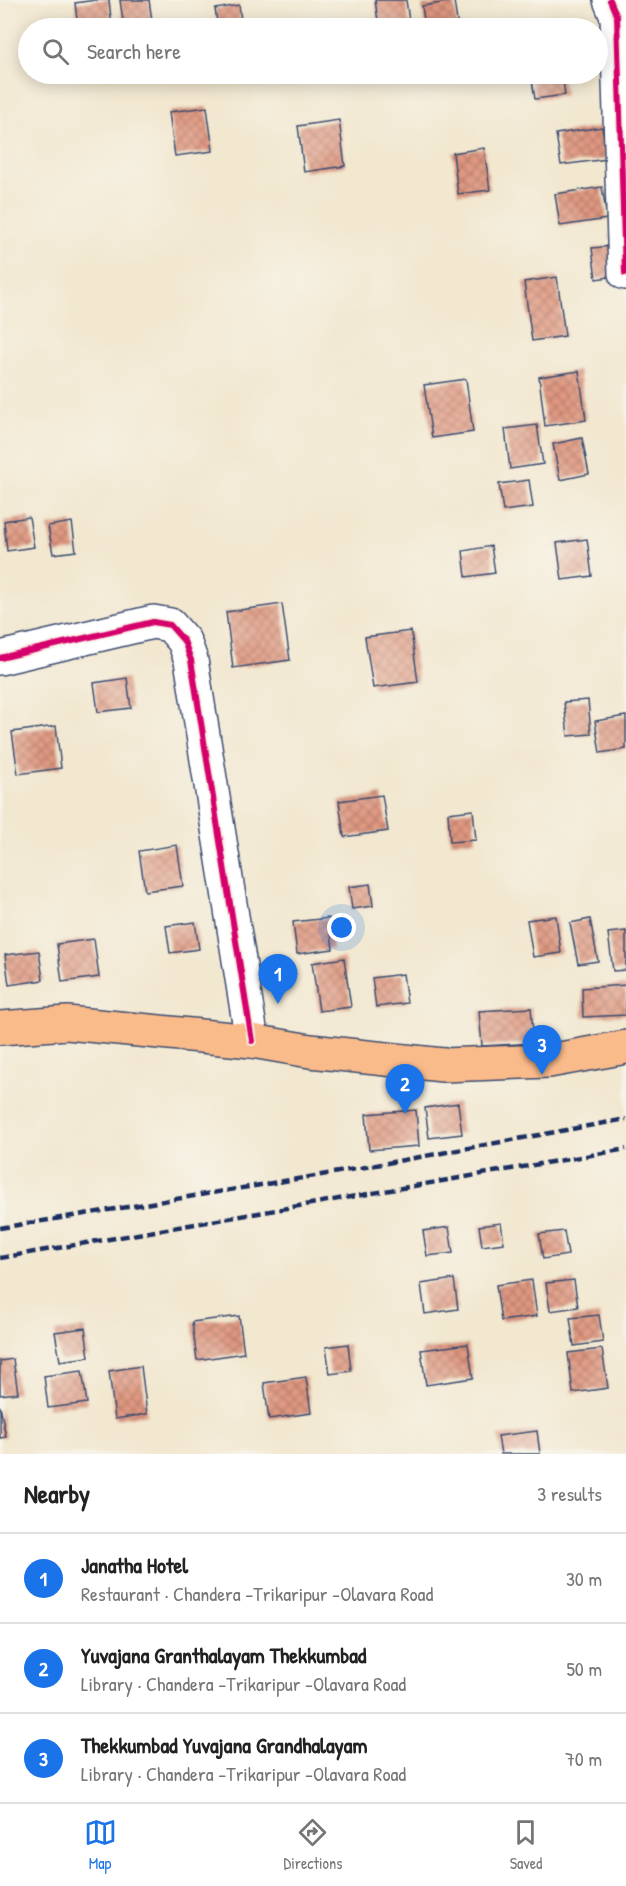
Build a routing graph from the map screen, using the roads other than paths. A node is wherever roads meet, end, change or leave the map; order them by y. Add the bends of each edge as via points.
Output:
1 (618, 11) edge
2 (626, 273) edge
3 (0, 658) edge
4 (0, 1028) edge
5 (252, 1041) junction
6 (626, 1047) edge

1 - 2 street
3 - 5 street via 153,622 170,624 184,641 191,660
4 - 5 main road via 67,1023
5 - 6 main road via 310,1052 443,1065 549,1061

